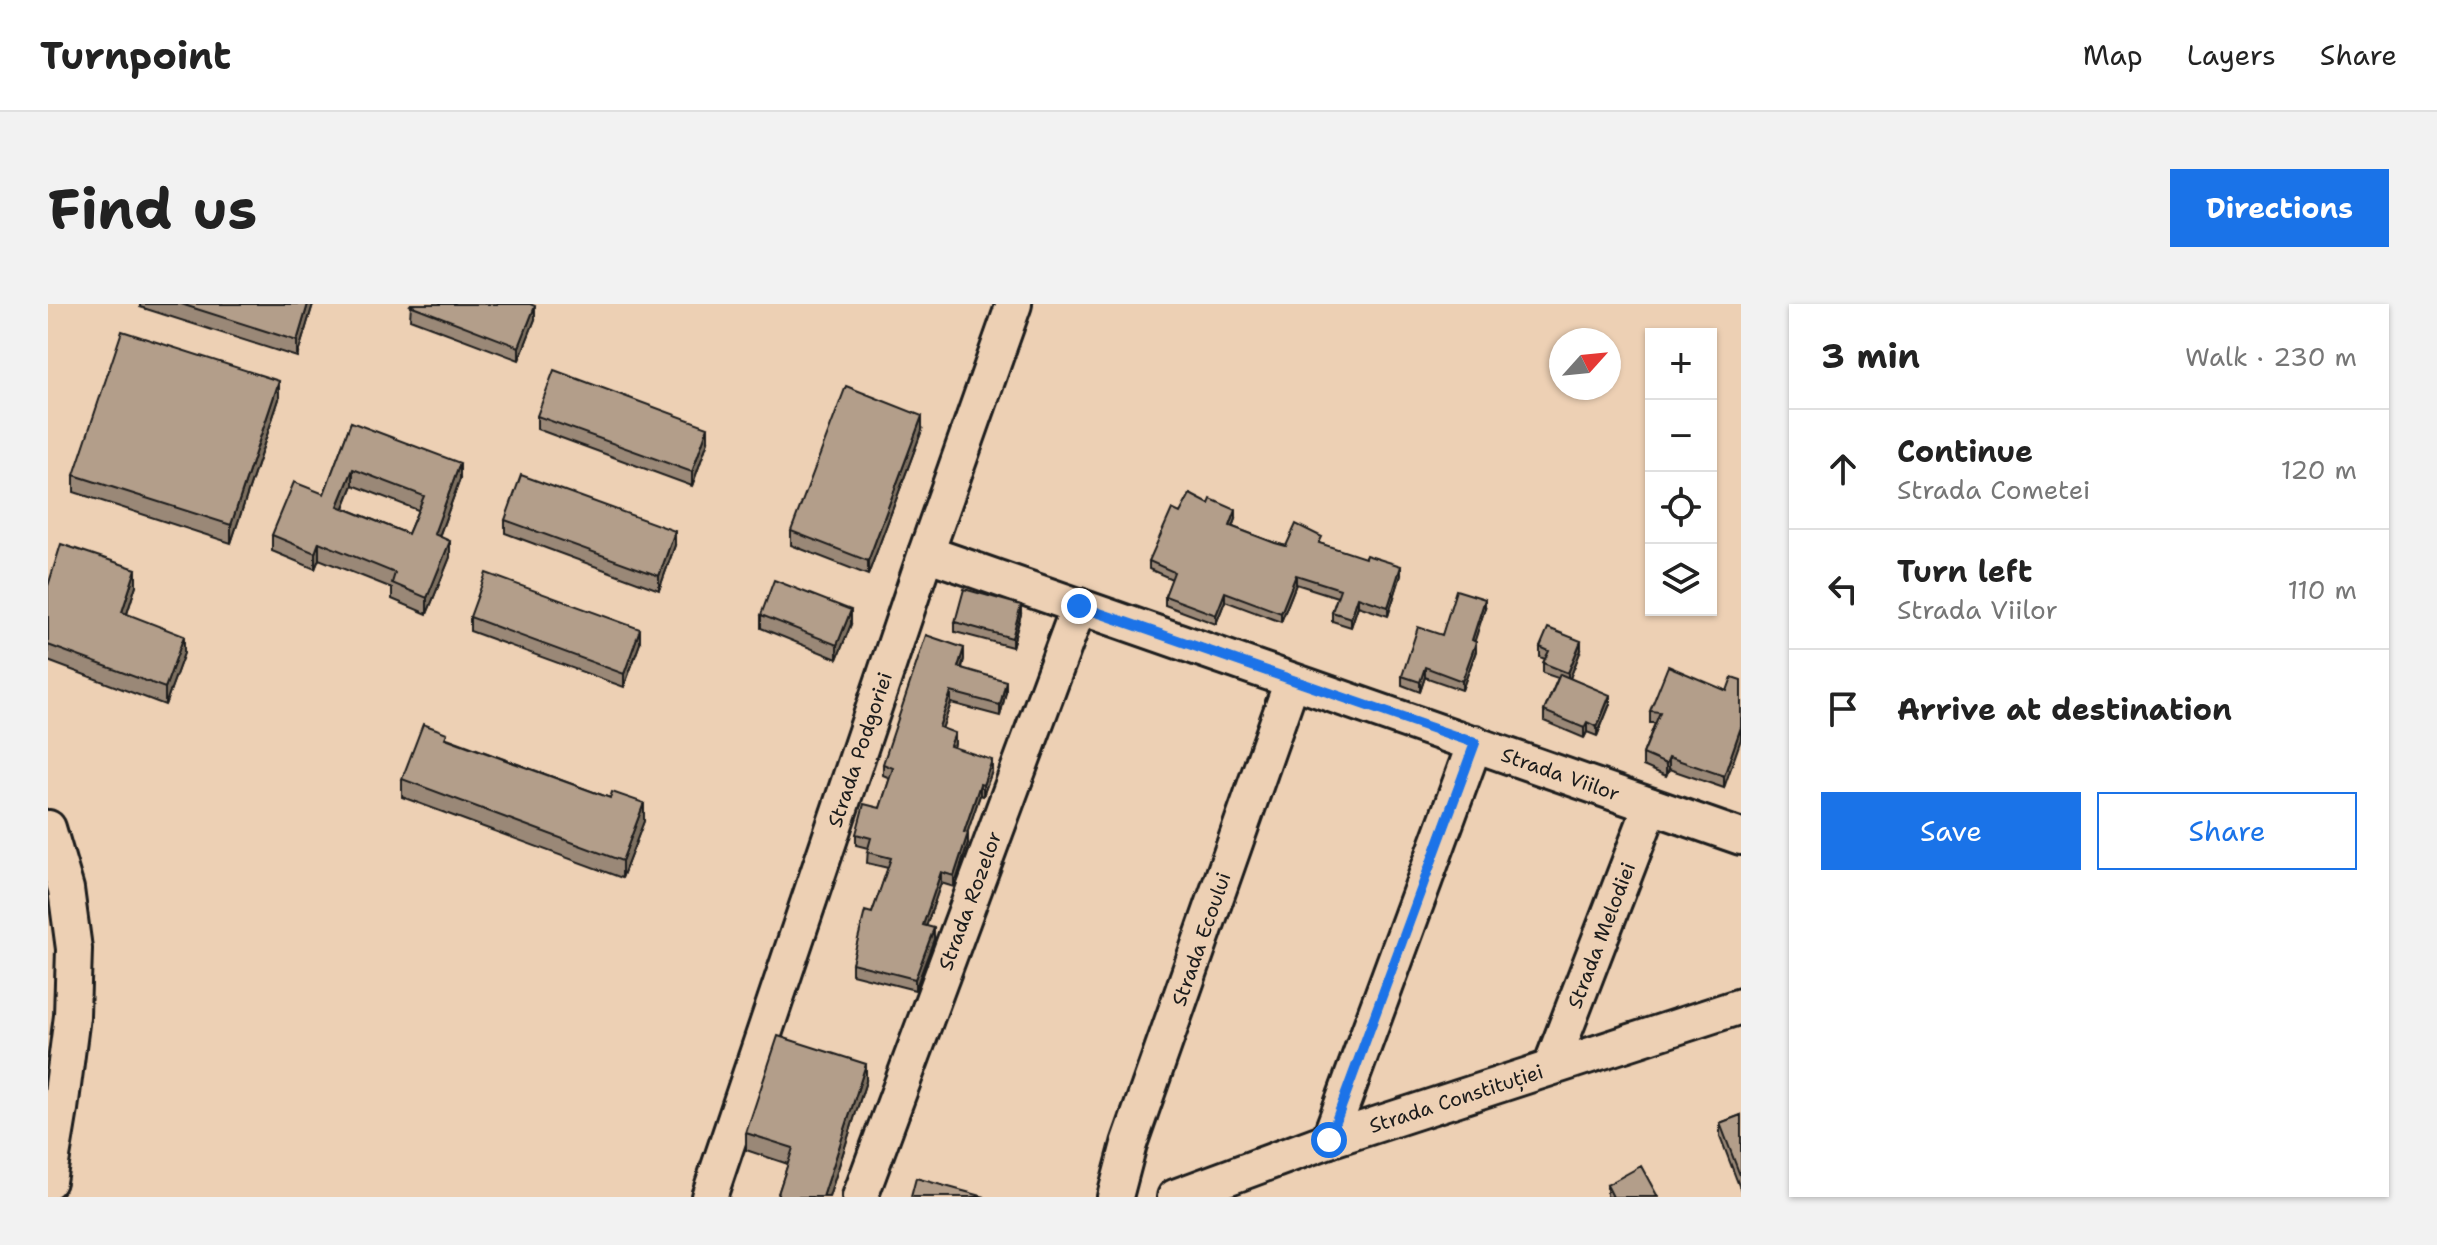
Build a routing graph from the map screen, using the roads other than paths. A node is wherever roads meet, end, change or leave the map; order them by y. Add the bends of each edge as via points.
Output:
1 (1014, 304) edge
2 (926, 553) junction
3 (1079, 606) junction
4 (1292, 681) junction
5 (1475, 743) junction
6 (1651, 806) junction
7 (48, 828) edge
8 (1741, 837) edge
9 (1741, 1006) edge
10 (1551, 1066) junction
11 (1329, 1140) junction
12 (48, 1181) edge
13 (709, 1197) edge
14 (860, 1197) edge
15 (1115, 1197) edge
16 (1175, 1197) edge

1 - 2 street, Strada Podgoriei
2 - 3 street, Strada Viilor
2 - 13 street, Strada Podgoriei
3 - 4 street, Strada Viilor
3 - 14 street, Strada Rozelor
4 - 5 street, Strada Viilor
4 - 15 street, Strada Ecoului
5 - 6 street, Strada Viilor
5 - 11 street
6 - 8 street, Strada Viilor
6 - 10 street, Strada Melodiei
7 - 12 street via 66,889 74,949 72,1016
9 - 10 street, Strada Constituției
10 - 11 street, Strada Constituției
11 - 16 street, Strada Constituției

